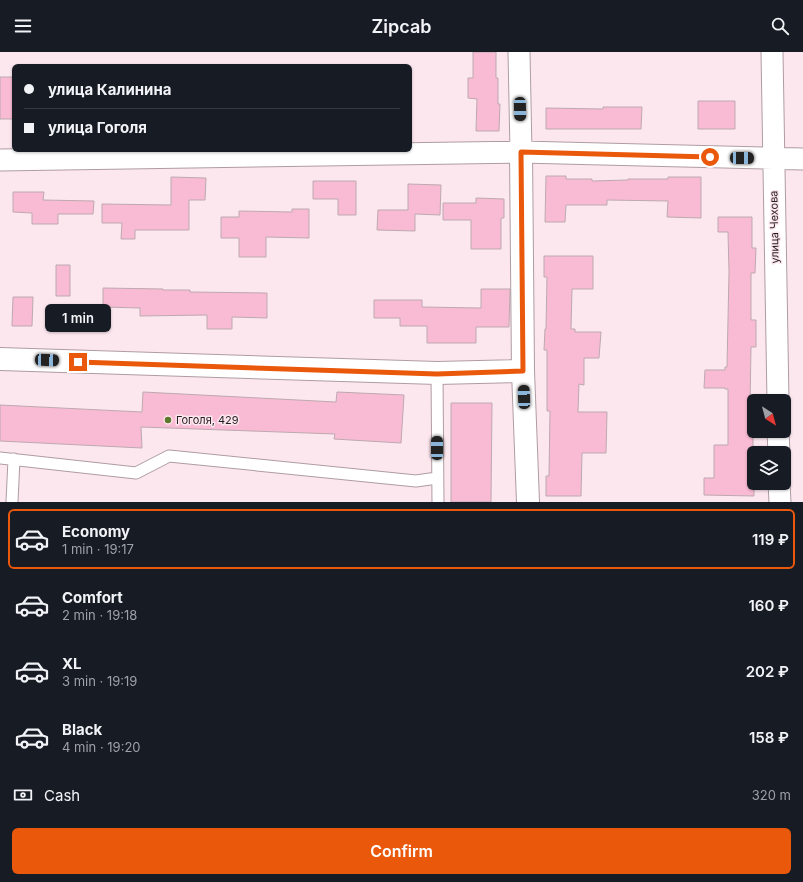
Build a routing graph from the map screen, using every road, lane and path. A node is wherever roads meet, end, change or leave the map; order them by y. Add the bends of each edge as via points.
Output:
1 (519, 52) edge
2 (772, 52) edge
3 (521, 152) junction
4 (773, 159) junction
5 (803, 159) edge
6 (0, 160) edge
7 (0, 359) edge
8 (523, 371) junction
9 (437, 374) junction
10 (778, 394) edge
11 (0, 458) edge
12 (14, 458) junction
13 (437, 478) junction
14 (779, 490) edge
15 (12, 502) edge
16 (438, 502) edge
17 (528, 502) edge
18 (780, 502) edge

1 - 3 street
2 - 4 street, улица Чехова
3 - 4 street
3 - 6 street
3 - 8 street
4 - 5 street
4 - 10 street, улица Чехова
7 - 9 street
8 - 9 street
8 - 17 street
9 - 13 lane
11 - 12 lane
12 - 13 lane via 136,473 169,456 416,482
12 - 15 lane
13 - 16 lane
14 - 18 street

